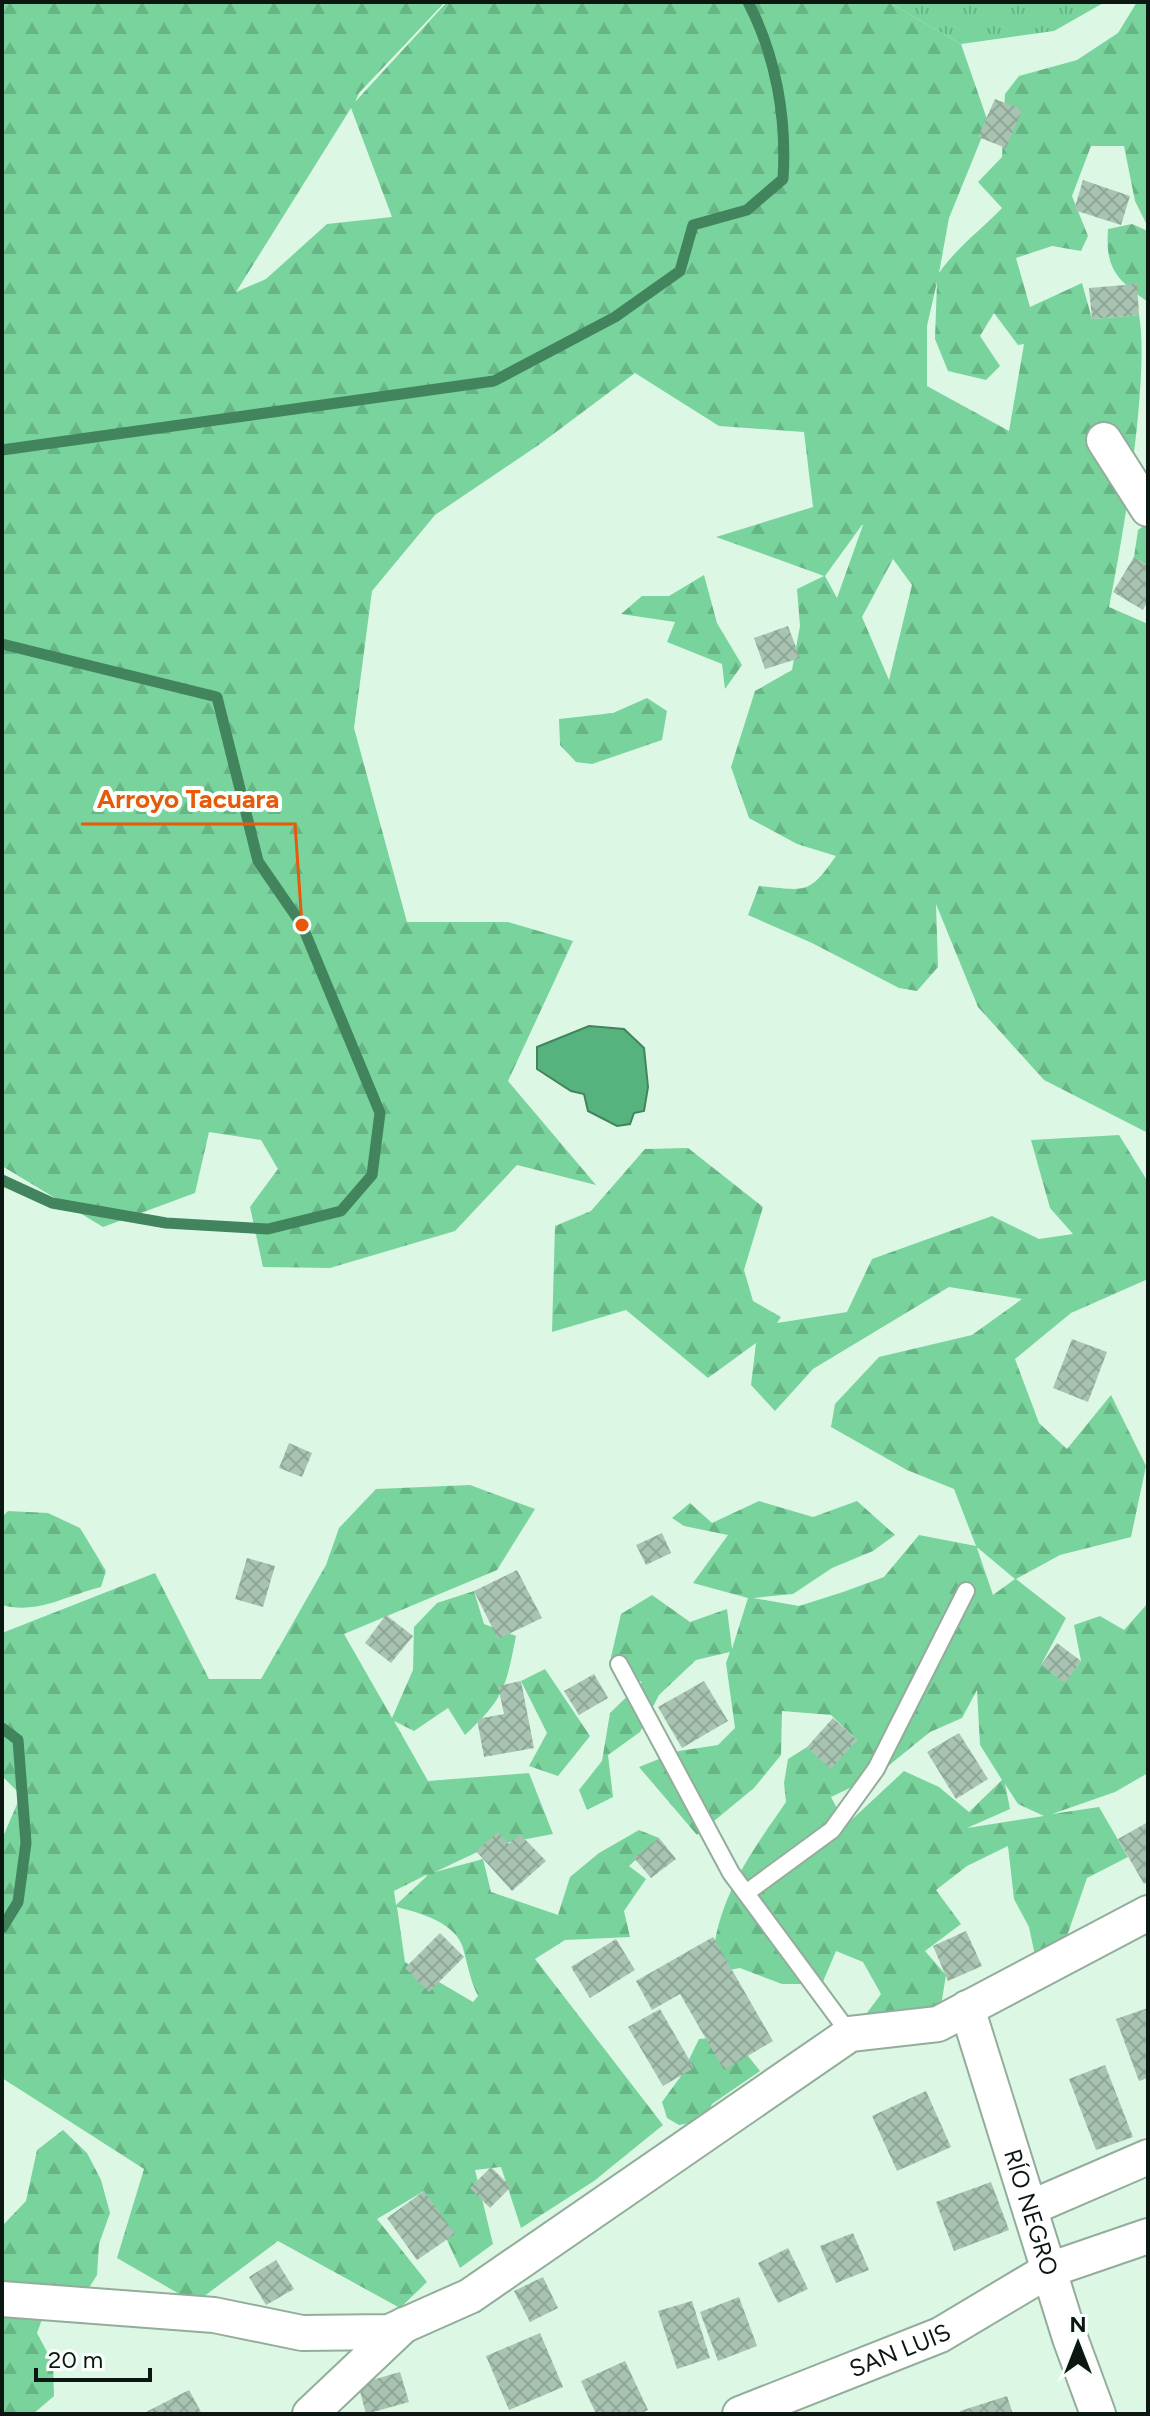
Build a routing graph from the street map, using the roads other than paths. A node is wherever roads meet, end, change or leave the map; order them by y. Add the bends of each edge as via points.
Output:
1 (1104, 440) dead end
2 (1148, 509) edge
3 (966, 1591) dead end
4 (619, 1664) dead end
5 (746, 1893) junction
6 (1148, 1913) edge
7 (967, 2008) junction
8 (850, 2034) junction
9 (1148, 2157) edge
10 (1030, 2208) junction
11 (1148, 2236) edge
12 (1049, 2270) junction
13 (2, 2299) edge
14 (405, 2325) junction
15 (310, 2414) edge
16 (740, 2414) edge
17 (1098, 2414) edge

1 - 2 street
3 - 5 lane via 876,1769 832,1830
4 - 5 lane
5 - 8 lane
6 - 7 street
7 - 8 street via 938,2024
7 - 10 street, RÍO NEGRO
8 - 14 street via 470,2296
9 - 10 street
10 - 12 street, RÍO NEGRO
11 - 12 street, SAN LUIS
12 - 16 street, SAN LUIS via 940,2335
12 - 17 street, RÍO NEGRO
13 - 14 street via 214,2315 302,2333 389,2332
14 - 15 street

